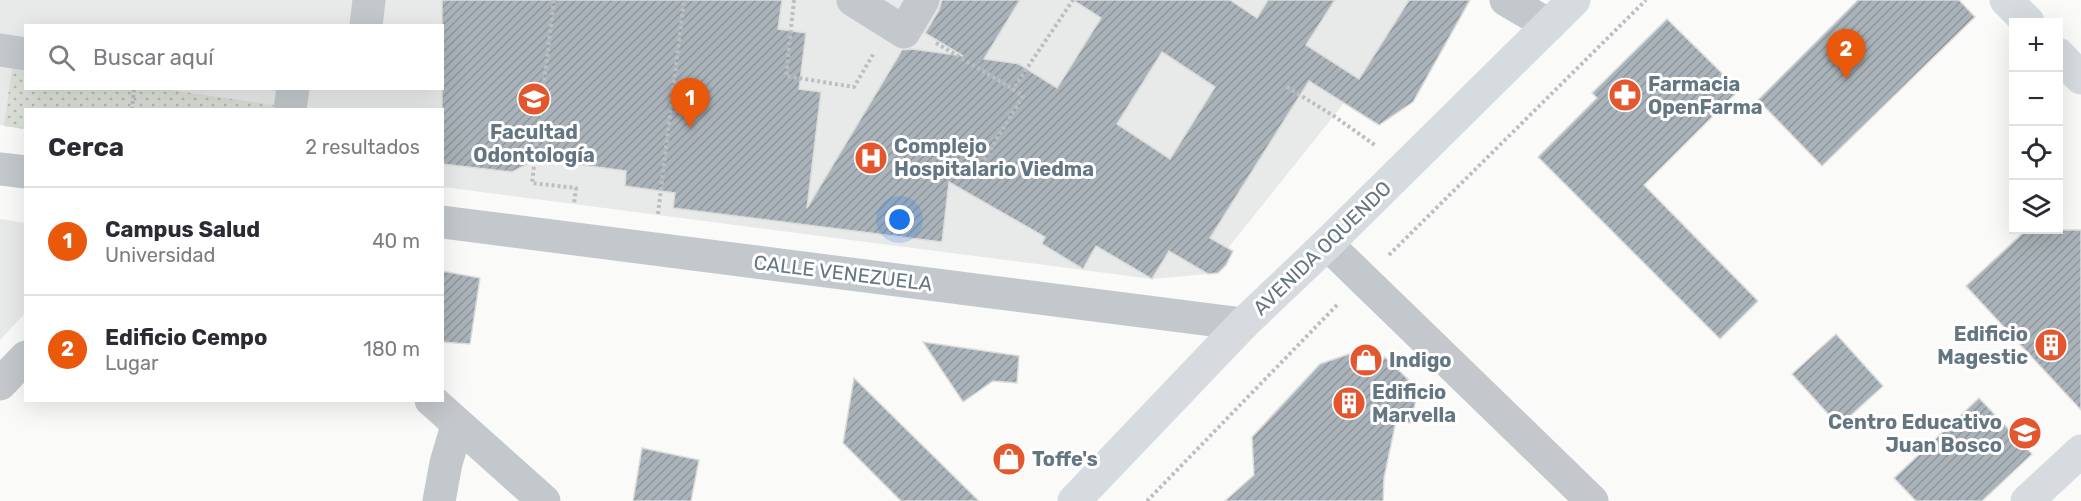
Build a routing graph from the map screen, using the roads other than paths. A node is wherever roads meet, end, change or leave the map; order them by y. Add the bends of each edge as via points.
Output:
1 (369, 0) edge
2 (853, 0) edge
3 (923, 0) edge
4 (1506, 0) edge
5 (1574, 0) edge
6 (2006, 0) edge
7 (2024, 18) edge
8 (366, 24) edge
9 (1549, 25) junction
10 (0, 50) edge
11 (24, 54) edge
12 (2063, 59) edge
13 (2081, 78) edge
14 (293, 90) edge
15 (290, 108) edge
16 (0, 169) edge
17 (24, 172) edge
18 (444, 222) edge
19 (1327, 244) junction
20 (1243, 324) junction
21 (24, 359) edge
22 (0, 384) edge
23 (432, 402) edge
24 (457, 426) junction
25 (2081, 451) edge
26 (439, 501) edge
27 (544, 501) edge
28 (1074, 501) edge
29 (1592, 501) edge
30 (2027, 501) edge

1 - 8 street
2 - 3 street via 904,32
4 - 9 street
5 - 9 main road, AVENIDA OQUENDO
6 - 7 main road
9 - 19 main road, AVENIDA OQUENDO
10 - 11 street
12 - 13 main road
14 - 15 street
16 - 17 street
18 - 20 street, CALLE VENEZUELA
19 - 20 main road, AVENIDA OQUENDO
19 - 29 street
20 - 28 main road, AVENIDA OQUENDO
21 - 22 street
23 - 24 street
24 - 26 street
24 - 27 street
25 - 30 main road

